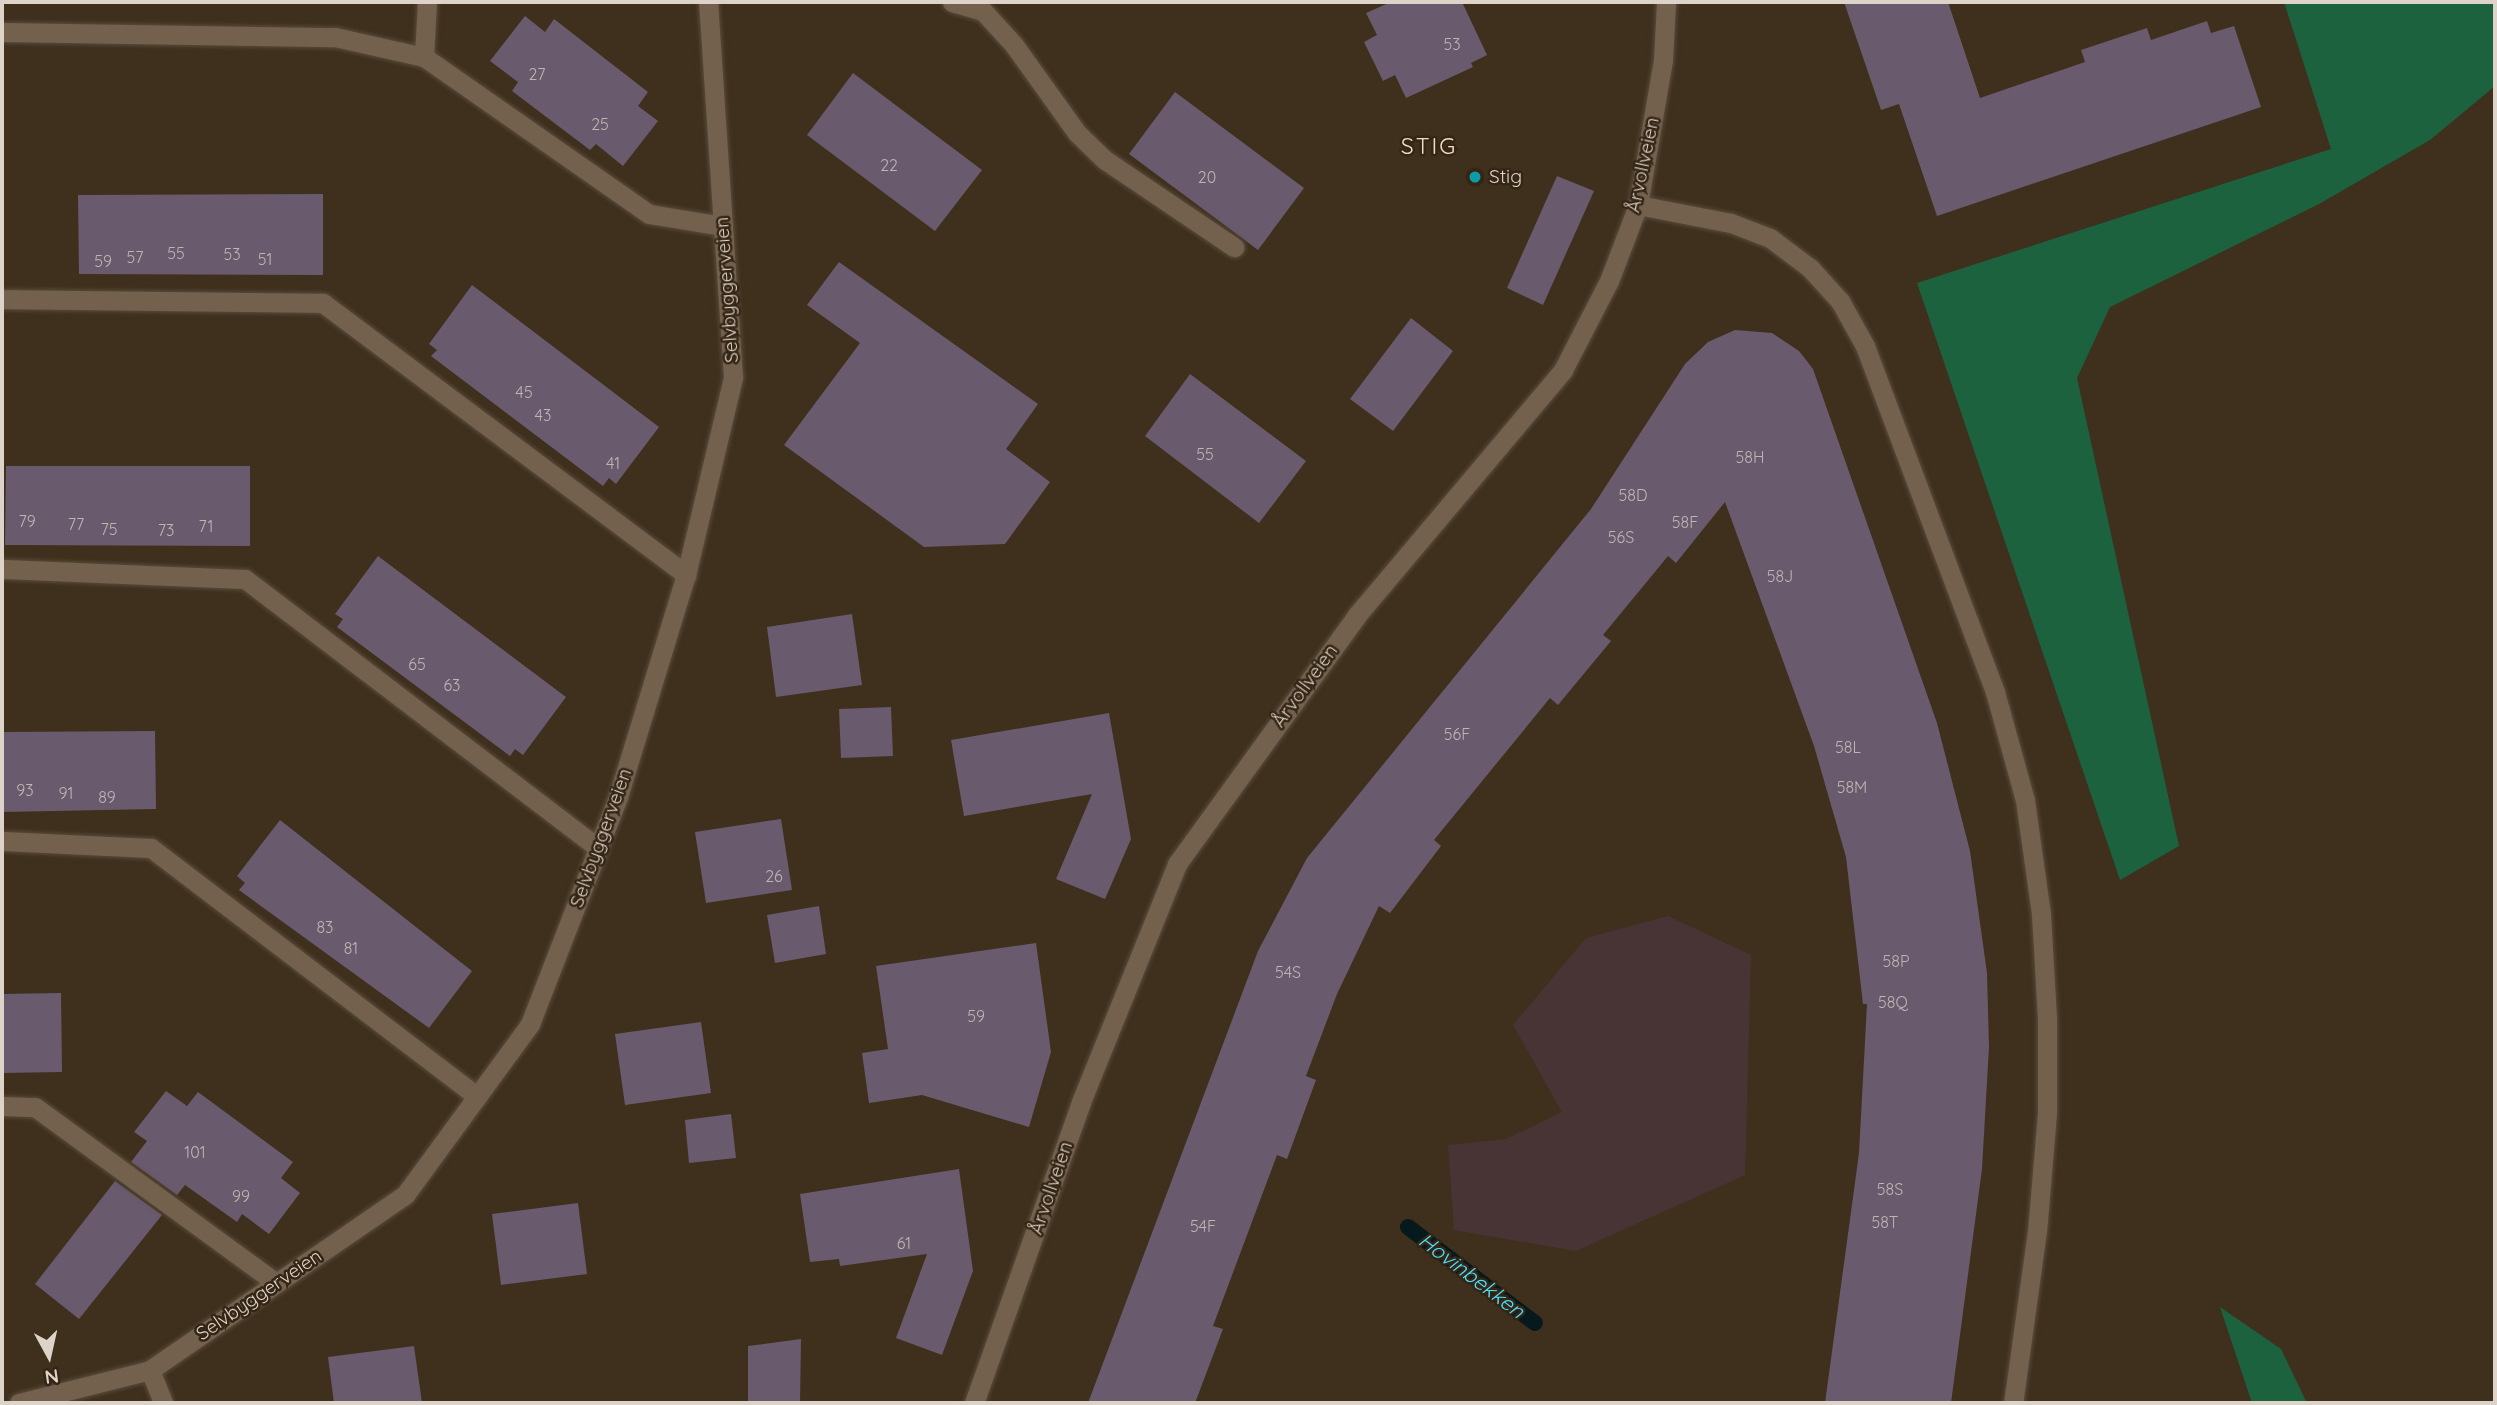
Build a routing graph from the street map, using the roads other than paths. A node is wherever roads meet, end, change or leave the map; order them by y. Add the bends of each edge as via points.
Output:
1 (427, 2) edge
2 (708, 2) edge
3 (952, 2) edge
4 (1666, 2) edge
5 (2, 32) edge
6 (424, 57) junction
7 (1638, 205) junction
8 (723, 226) junction
9 (1234, 247) dead end
10 (2, 299) edge
11 (2, 569) edge
12 (686, 575) junction
13 (2, 841) edge
14 (598, 848) junction
15 (477, 1096) junction
16 (2, 1106) edge
17 (276, 1283) junction
18 (150, 1370) junction
19 (19, 1403) edge
20 (163, 1403) edge
21 (974, 1403) edge
22 (2012, 1403) edge

1 - 6 street
2 - 8 street, Selvbyggerveien
3 - 9 street via 983,11 1014,45 1077,133 1105,160
4 - 7 street, Årvollveien via 1664,60
5 - 6 street via 335,37
6 - 8 street via 649,214
7 - 21 street, Årvollveien via 1609,281 1563,370 1357,615 1177,864 1081,1102
7 - 22 street via 1731,223 1770,238 1810,268 1840,301 1865,346 1996,692 2025,800 2041,914 2047,1017 2047,1114 2038,1231
8 - 12 street, Selvbyggerveien via 733,377
10 - 12 street via 323,303
11 - 14 street via 245,579
12 - 14 street, Selvbyggerveien
13 - 15 street via 151,848
14 - 15 street, Selvbyggerveien via 530,1024
15 - 17 street, Selvbyggerveien via 405,1195
16 - 17 street via 35,1107
17 - 18 street, Selvbyggerveien
18 - 19 street, Selvbyggerveien
18 - 20 street

